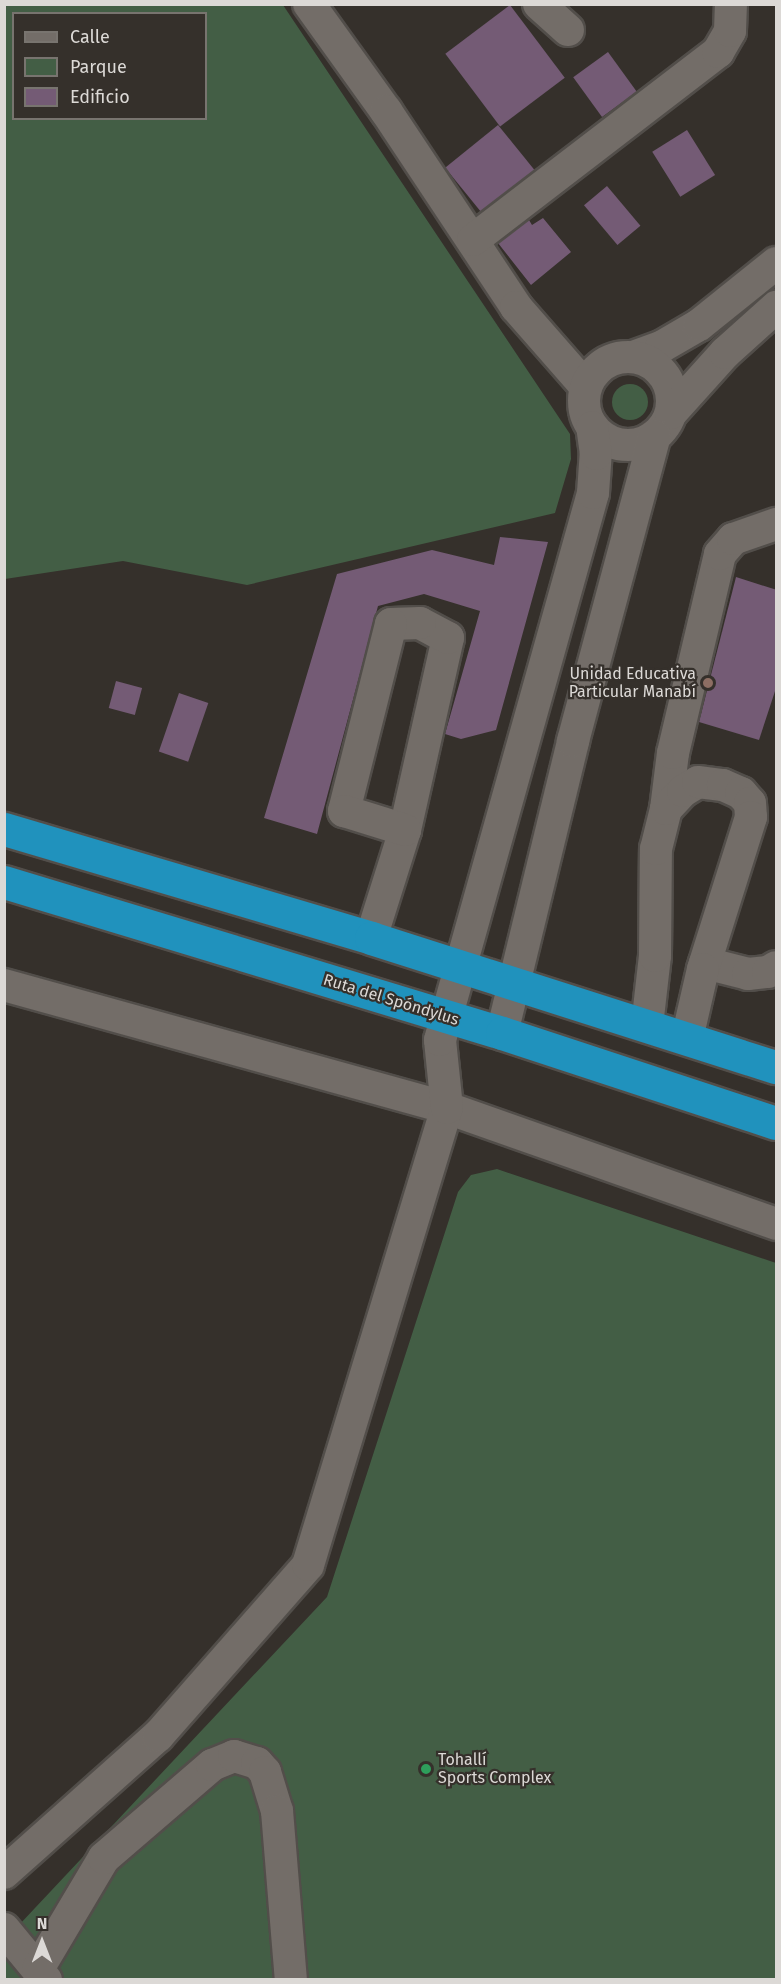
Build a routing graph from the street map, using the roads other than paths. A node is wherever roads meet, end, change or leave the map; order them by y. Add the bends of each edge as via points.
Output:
1 (309, 4) edge
2 (539, 4) edge
3 (732, 4) edge
4 (568, 30) dead end
5 (473, 240) junction
6 (777, 263) edge
7 (777, 307) edge
8 (633, 357) junction
9 (586, 387) junction
10 (663, 424) junction
11 (592, 428) junction
12 (777, 524) edge
13 (526, 728) junction
14 (573, 741) junction
15 (666, 809) junction
16 (764, 818) edge
17 (4, 829) edge
18 (405, 830) junction
19 (497, 844) junction
20 (545, 857) junction
21 (4, 882) edge
22 (371, 938) junction
23 (705, 963) junction
24 (777, 967) edge
25 (461, 968) junction
26 (4, 985) edge
27 (515, 985) junction
28 (448, 1017) junction
29 (647, 1026) junction
30 (502, 1033) junction
31 (687, 1039) junction
32 (777, 1067) edge
33 (447, 1108) junction
34 (777, 1123) edge
35 (777, 1224) edge
36 (4, 1873) edge
37 (4, 1929) edge
38 (42, 1974) edge
39 (291, 1980) edge

1 - 5 street
2 - 4 street
3 - 5 street via 730,31 718,52
5 - 9 street via 516,307
6 - 8 street via 699,325
7 - 10 street via 725,353
8 - 9 street via 604,364
8 - 10 street via 660,370 672,397
9 - 11 street via 586,415
10 - 11 street via 636,444 615,443
10 - 14 street
11 - 13 street via 596,454 593,493
12 - 15 street via 733,539 720,554 673,753
13 - 14 street
13 - 19 street
14 - 20 street
15 - 16 street via 698,782 723,785 741,793
15 - 29 street via 656,849 654,956
16 - 23 street
17 - 22 highway
18 - 18 street via 448,638 420,623 391,624 344,811
18 - 22 street
19 - 20 street
19 - 25 street
20 - 27 street
21 - 28 highway, Ruta del Spóndylus
22 - 25 highway
23 - 24 street via 748,974
23 - 31 street
25 - 27 highway
25 - 28 street
26 - 33 street
27 - 29 highway
27 - 30 street
28 - 30 highway, Ruta del Spóndylus
28 - 33 street via 440,1040
29 - 31 highway
30 - 34 highway, Ruta del Spóndylus
31 - 32 highway
33 - 35 street
33 - 36 street via 308,1565 158,1736
37 - 38 street
38 - 39 street via 104,1858 212,1765 234,1756 251,1761 265,1772 277,1811

